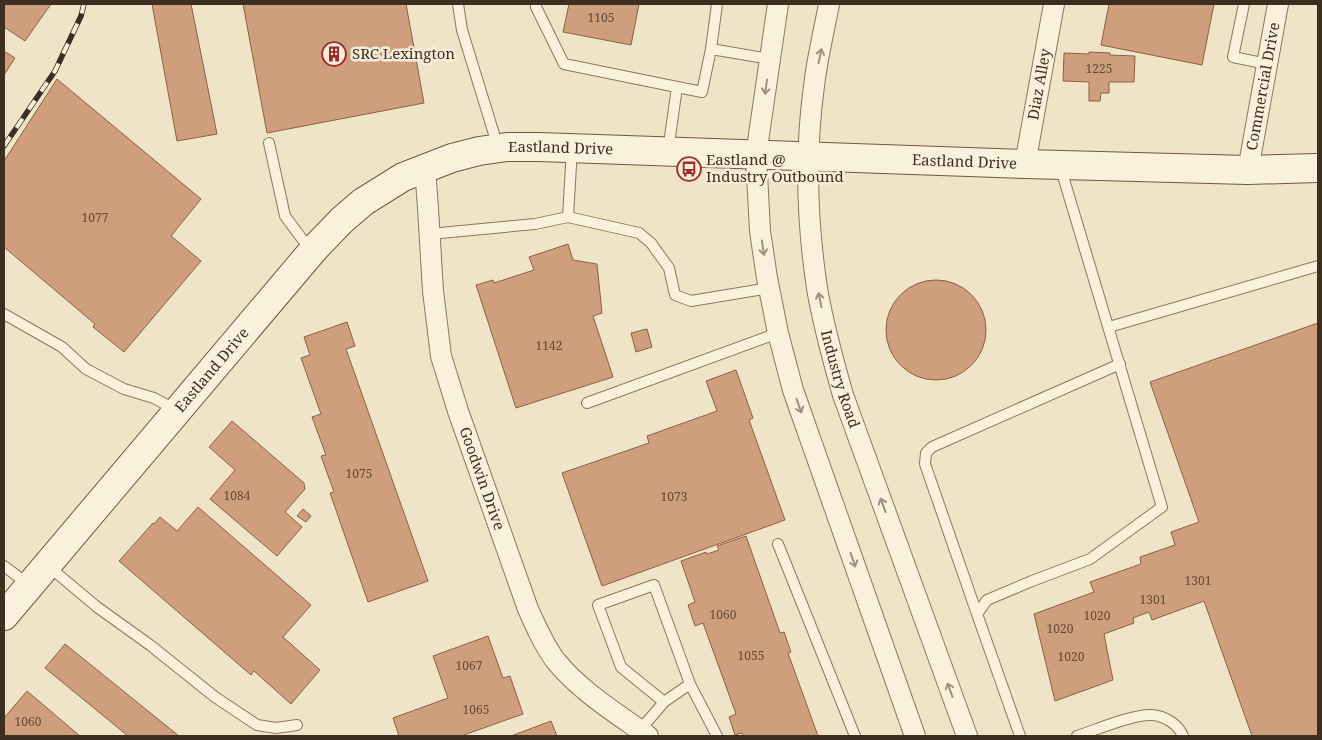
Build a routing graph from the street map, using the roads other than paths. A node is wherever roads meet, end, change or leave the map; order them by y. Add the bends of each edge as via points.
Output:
1 (458, 4) edge
2 (536, 4) edge
3 (717, 4) edge
4 (778, 4) edge
5 (830, 4) edge
6 (1054, 4) edge
7 (1244, 4) edge
8 (1278, 4) edge
9 (711, 49) junction
10 (770, 59) junction
11 (1267, 64) junction
12 (677, 87) junction
13 (269, 143) dead end
14 (498, 148) junction
15 (572, 148) junction
16 (668, 152) junction
17 (756, 155) junction
18 (809, 156) junction
19 (1025, 164) junction
20 (1060, 165) junction
21 (425, 168) junction
22 (1318, 168) edge
23 (1248, 170) junction
24 (568, 217) junction
25 (430, 234) junction
26 (312, 252) junction
27 (1318, 266) edge
28 (769, 288) junction
29 (4, 314) edge
30 (1109, 327) junction
31 (778, 333) junction
32 (1120, 364) junction
33 (588, 403) dead end
34 (177, 410) junction
35 (778, 544) dead end
36 (47, 565) junction
37 (4, 566) edge
38 (29, 585) junction
39 (977, 614) junction
40 (4, 616) edge
41 (690, 684) junction
42 (664, 702) junction
43 (297, 724) dead end
44 (644, 733) edge
45 (717, 736) edge
46 (855, 736) edge
47 (915, 736) edge
48 (967, 736) edge
49 (1020, 736) edge
50 (1076, 736) edge
51 (1182, 736) edge

1 - 14 lane via 462,30
2 - 12 lane via 564,64
3 - 9 lane
4 - 10 street
18 -> 5 street, Industry Road via 814,86
6 - 19 street, Diaz Alley
7 - 11 lane via 1233,57
8 - 11 street, Commercial Drive
9 - 10 lane
9 - 12 lane via 702,92
10 -> 17 street
11 - 23 street, Commercial Drive
12 - 16 lane
13 - 26 lane via 285,216
14 - 15 street, Eastland Drive
14 - 21 street, Eastland Drive via 452,158
15 - 16 street, Eastland Drive
15 - 24 lane
16 - 17 street, Eastland Drive
17 - 18 street, Eastland Drive
17 -> 28 street via 760,231
18 - 19 street, Eastland Drive
48 -> 18 street, Industry Road via 843,395 830,350 812,253
19 - 20 street, Eastland Drive
20 - 23 street, Eastland Drive
20 - 30 lane
21 - 25 street, Goodwin Drive
21 - 26 street, Eastland Drive via 403,177 363,202
22 - 23 street, Eastland Drive
24 - 25 lane via 535,224
24 - 28 lane via 639,233 651,243 669,268 675,295 690,301
25 - 44 street, Goodwin Drive via 441,356 528,609 540,636 572,679
26 - 34 street, Eastland Drive
27 - 30 lane
28 - 31 street
29 - 34 lane via 62,347 86,368 124,389 154,398
30 - 32 lane
31 - 33 lane
31 -> 47 street via 793,390
32 - 39 lane via 1162,507 1090,559 987,600
32 - 39 lane via 932,447 926,453 925,464
34 - 36 street, Eastland Drive
35 - 46 lane
36 - 38 street, Eastland Drive
36 - 43 lane via 96,607 257,725 276,728
37 - 38 lane
38 - 40 street, Eastland Drive
39 - 49 lane
41 - 42 lane
41 - 42 lane via 654,584 598,605 621,666
41 - 45 lane
42 - 44 lane
50 - 51 lane via 1130,718 1152,715 1167,719

